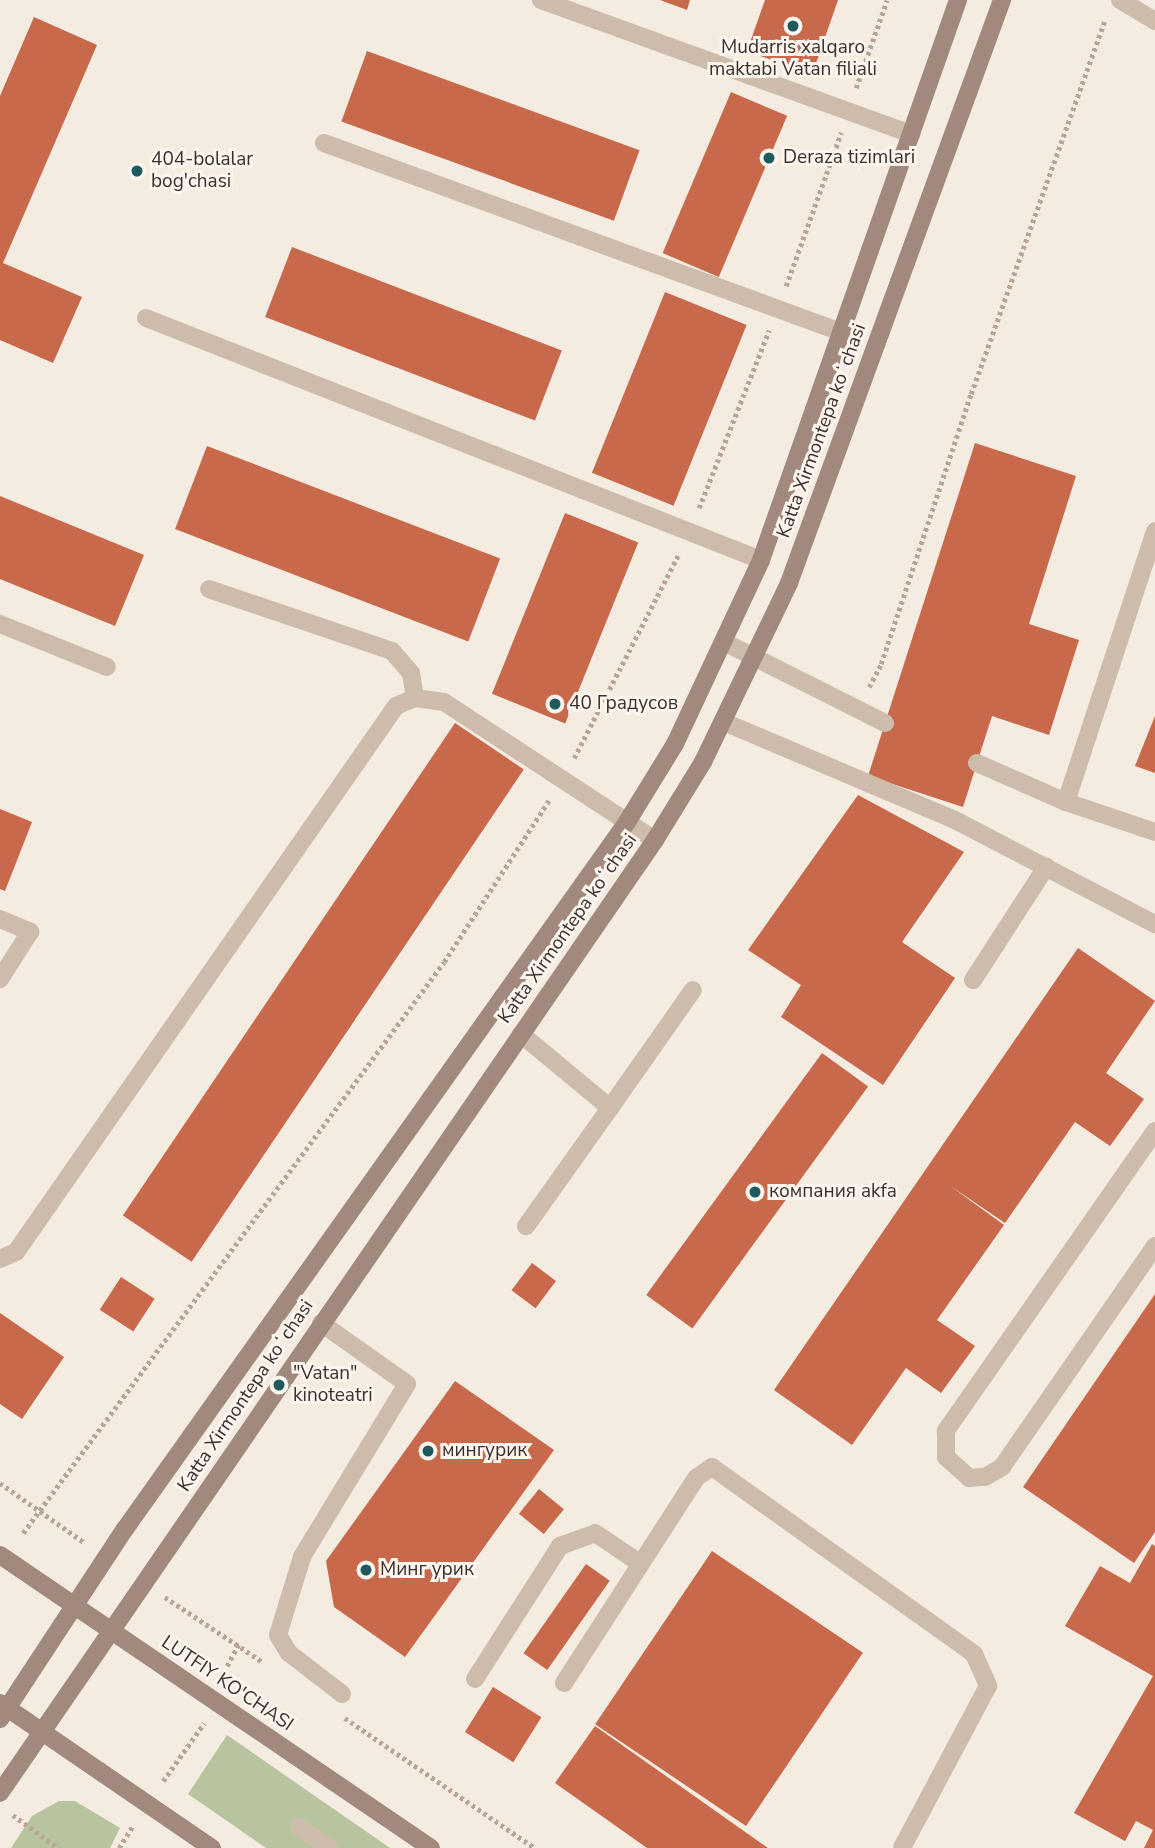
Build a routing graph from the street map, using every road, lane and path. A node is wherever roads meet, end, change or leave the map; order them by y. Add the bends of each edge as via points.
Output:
1 (541, 0) edge
2 (887, 0) edge
3 (958, 0) edge
4 (1002, 0) edge
5 (1113, 7) edge
6 (1155, 20) edge
7 (848, 112) junction
8 (911, 134) junction
9 (324, 143) dead end
10 (777, 310) junction
11 (146, 318) dead end
12 (841, 332) junction
13 (1155, 531) edge
14 (689, 532) junction
15 (761, 560) junction
16 (209, 589) dead end
17 (0, 624) edge
18 (726, 643) junction
19 (758, 656) junction
20 (107, 667) dead end
21 (415, 698) junction
22 (856, 709) junction
23 (724, 722) junction
24 (885, 723) dead end
25 (977, 763) dead end
26 (562, 780) junction
27 (1066, 802) junction
28 (627, 822) junction
29 (1155, 832) edge
30 (655, 840) junction
31 (1046, 867) junction
32 (0, 919) edge
33 (1155, 924) edge
34 (0, 979) edge
35 (973, 980) dead end
36 (693, 990) dead end
37 (521, 1034) junction
38 (610, 1108) junction
39 (1155, 1131) edge
40 (526, 1227) dead end
41 (1155, 1246) edge
42 (0, 1259) edge
43 (321, 1323) junction
44 (0, 1483) edge
45 (39, 1510) junction
46 (23, 1533) dead end
47 (80, 1540) dead end
48 (0, 1555) edge
49 (641, 1564) junction
50 (75, 1606) junction
51 (179, 1606) dead end
52 (113, 1632) junction
53 (238, 1645) junction
54 (227, 1666) dead end
55 (273, 1668) dead end
56 (475, 1679) dead end
57 (564, 1683) dead end
58 (342, 1693) dead end
59 (3, 1710) edge
60 (341, 1715) dead end
61 (206, 1719) dead end
62 (43, 1733) junction
63 (163, 1781) dead end
64 (0, 1793) edge
65 (13, 1815) dead end
66 (132, 1827) dead end
67 (299, 1827) dead end
68 (59, 1848) edge
69 (119, 1848) edge
70 (212, 1848) edge
71 (329, 1848) edge
72 (430, 1848) edge
73 (535, 1848) edge
74 (902, 1848) edge

1 - 7 street
2 - 7 path
3 - 8 main road, Katta Xirmontepa koʻchasi
4 - 19 main road, Katta Xirmontepa koʻchasi via 789,583
5 - 6 street
5 - 22 path via 971,394 881,664
7 - 8 street
7 - 10 path
8 - 12 main road, Katta Xirmontepa koʻchasi
9 - 10 street
10 - 12 street
10 - 14 path
11 - 14 street
12 - 15 main road, Katta Xirmontepa koʻchasi
13 - 27 street
14 - 15 street
14 - 26 path via 622,671
15 - 18 main road, Katta Xirmontepa koʻchasi
16 - 21 street via 392,651 411,673
17 - 20 street
18 - 19 street
18 - 28 main road, Katta Xirmontepa koʻchasi via 675,744
19 - 22 street
19 - 23 main road, Katta Xirmontepa koʻchasi
21 - 26 street via 444,702
21 - 42 street via 396,706 16,1252
22 - 24 street
23 - 30 main road, Katta Xirmontepa koʻchasi
23 - 31 street via 953,820
25 - 27 street
26 - 28 street
26 - 45 path via 444,962
27 - 29 street
28 - 30 street
28 - 50 main road, Katta Xirmontepa koʻchasi
30 - 37 main road, Katta Xirmontepa koʻchasi
31 - 33 street
31 - 35 street
32 - 34 street via 30,932
36 - 38 street
37 - 38 street
37 - 43 main road, Katta Xirmontepa koʻchasi
38 - 40 street
39 - 41 street via 946,1431 946,1457 969,1478 985,1477 1002,1467
43 - 52 main road, Katta Xirmontepa koʻchasi
43 - 58 street via 407,1384 302,1557 278,1635 289,1653
44 - 45 path
45 - 46 path
45 - 47 path
48 - 50 main road, LUTFIY KO'CHASI
49 - 56 street via 595,1533 560,1546
49 - 57 street
49 - 74 street via 696,1478 712,1467 974,1654 988,1686
50 - 52 main road, LUTFIY KO'CHASI
50 - 59 main road, Katta Xirmontepa koʻchasi
51 - 53 path
52 - 62 main road, Katta Xirmontepa koʻchasi
52 - 72 main road, LUTFIY KO'CHASI
53 - 54 path
53 - 55 path
59 - 62 main road
60 - 73 path
61 - 63 path
62 - 64 main road, Katta Xirmontepa koʻchasi
62 - 70 main road
65 - 68 path
66 - 69 path
67 - 71 street

